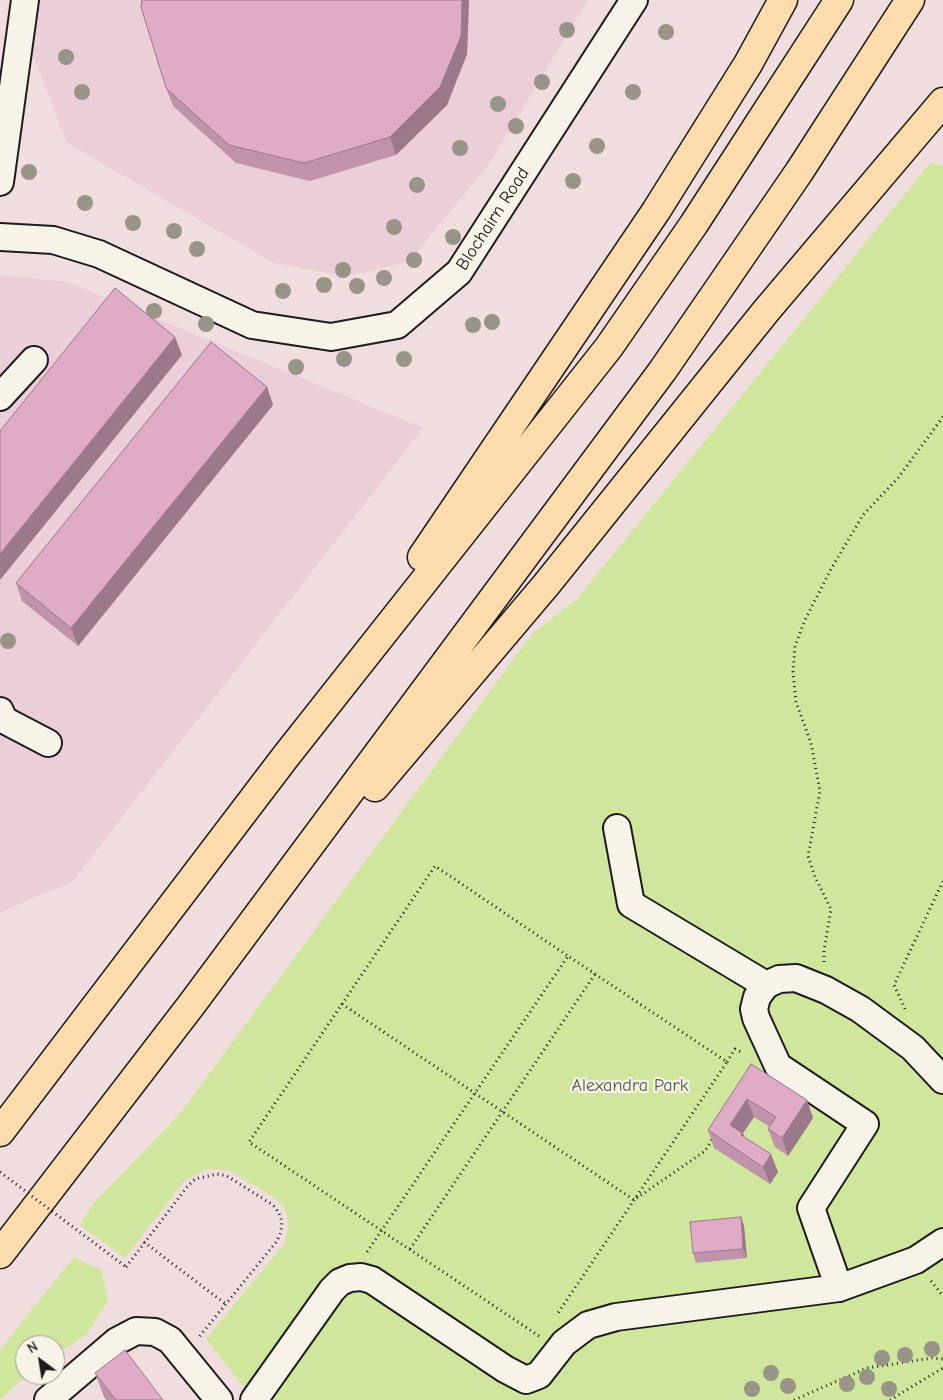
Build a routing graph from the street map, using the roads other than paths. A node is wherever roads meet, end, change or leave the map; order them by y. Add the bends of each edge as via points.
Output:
1 (25, 0) edge
2 (634, 0) edge
3 (783, 0) edge
4 (840, 0) edge
5 (910, 0) edge
6 (943, 102) edge
7 (0, 182) edge
8 (0, 237) edge
9 (34, 360) dead end
10 (0, 397) edge
11 (0, 711) edge
12 (48, 743) dead end
13 (286, 756) junction
14 (617, 828) dead end
15 (766, 985) junction
16 (192, 1004) junction
17 (943, 1080) edge
18 (0, 1132) edge
19 (943, 1242) edge
20 (0, 1254) edge
21 (839, 1288) junction
22 (48, 1400) edge
23 (219, 1400) edge
24 (254, 1400) edge

1 - 7 street
2 - 8 street, Blochairn Road via 459,272 397,325 331,337 252,325 100,254 54,240
3 - 13 highway via 748,64 656,211
4 - 13 highway via 694,224 609,347
5 - 16 highway via 799,172 663,370
6 - 16 highway via 766,311 546,585
9 - 10 street
11 - 12 street via 4,720
13 - 18 highway
14 - 15 street via 630,904
15 - 17 street via 779,978 796,978 826,990 860,1009 913,1048
15 - 21 street via 754,1009 778,1066 865,1124 811,1208
16 - 20 highway
19 - 21 street via 916,1260
21 - 24 street via 588,1325 564,1343 539,1375 526,1380 372,1280 350,1278 332,1290
22 - 23 street via 117,1340 136,1331 155,1332 170,1340

